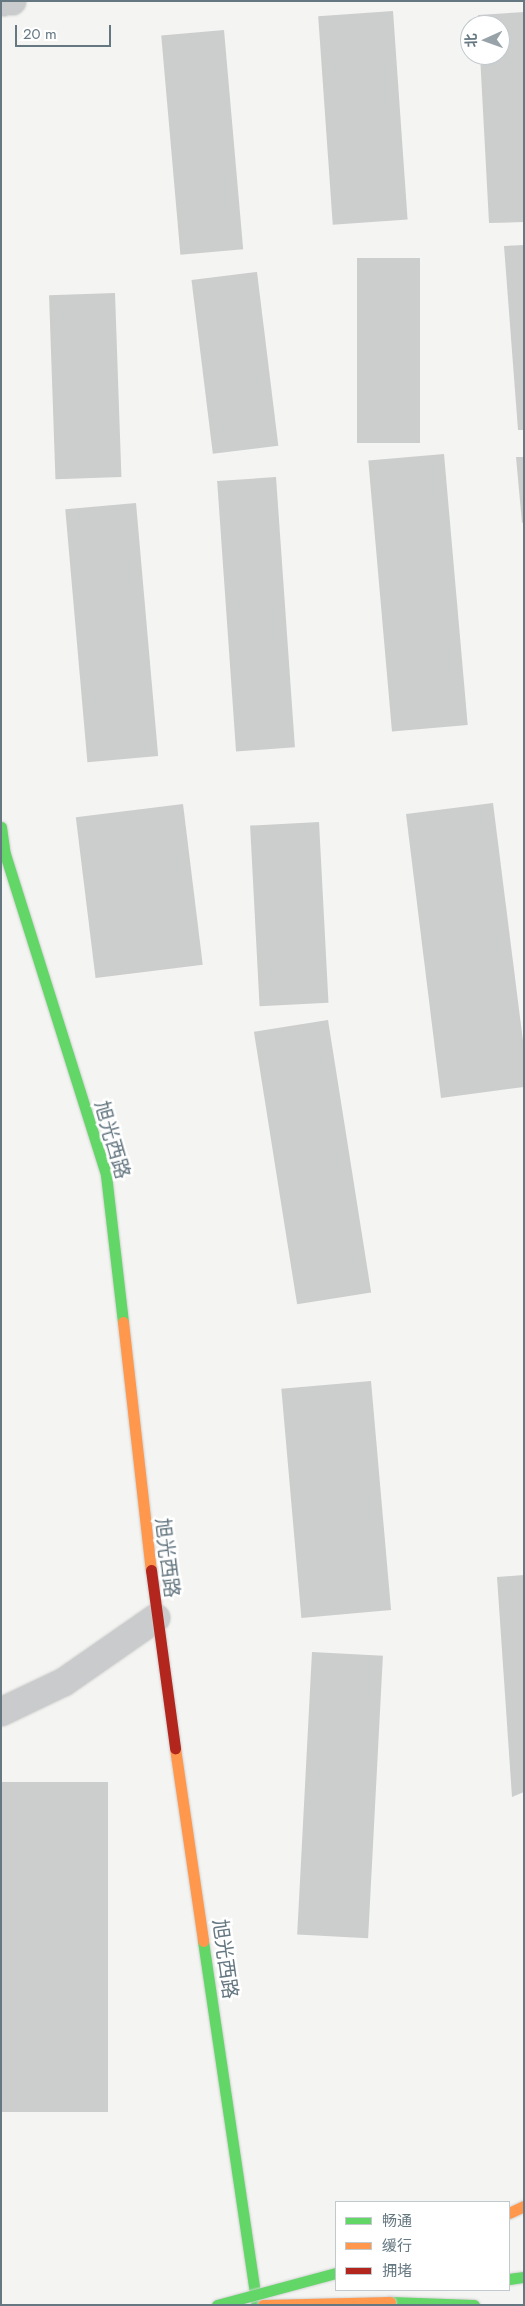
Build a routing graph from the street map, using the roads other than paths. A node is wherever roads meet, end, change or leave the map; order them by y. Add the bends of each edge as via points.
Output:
1 (12, 1) edge
2 (1, 2) edge
3 (1, 827) edge
4 (156, 1618) junction
5 (1, 1712) edge
6 (524, 2206) edge
7 (510, 2213) edge
8 (335, 2274) edge
9 (524, 2277) edge
10 (510, 2279) edge
11 (428, 2291) dead end
12 (218, 2305) edge
13 (257, 2305) edge
14 (263, 2305) edge
15 (338, 2305) edge
16 (474, 2305) edge

1 - 2 street
3 - 4 main road, 旭光西路 via 5,854 106,1175
4 - 5 street via 64,1682
4 - 13 main road, 旭光西路
6 - 7 main road
8 - 12 main road, bridge
9 - 10 main road
11 - 15 main road
14 - 16 main road, bridge via 390,2302

